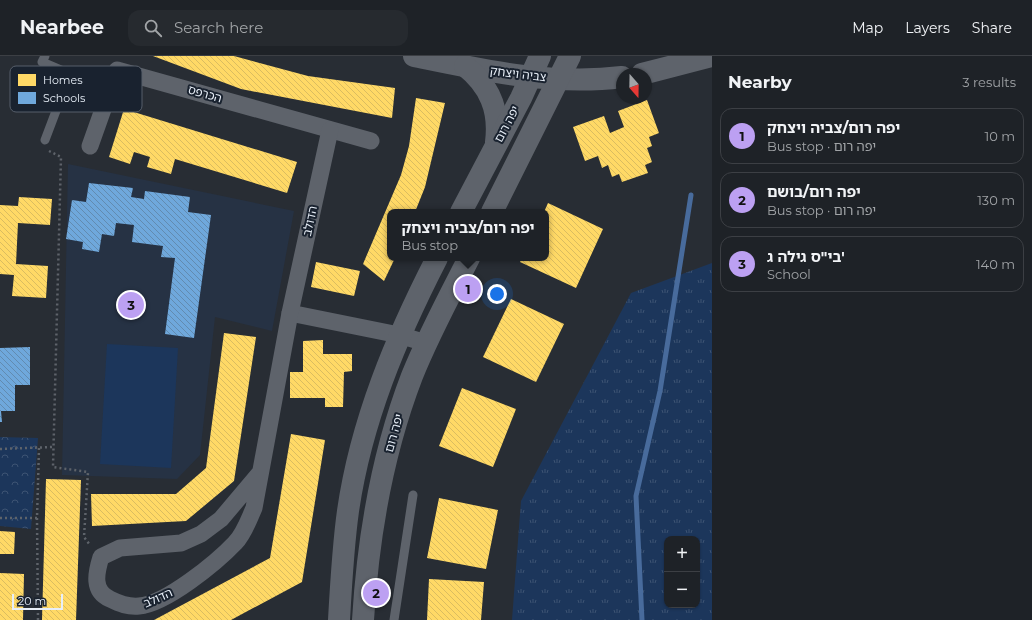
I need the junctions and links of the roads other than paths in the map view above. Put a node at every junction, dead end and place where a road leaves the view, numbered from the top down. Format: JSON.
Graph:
{"nodes":[{"id":1,"x":44,"y":56,"type":"edge"},
{"id":2,"x":414,"y":56,"type":"edge"},
{"id":3,"x":540,"y":56,"type":"edge"},
{"id":4,"x":570,"y":56,"type":"edge"},
{"id":5,"x":712,"y":56,"type":"edge"},
{"id":6,"x":51,"y":66,"type":"edge"},
{"id":7,"x":465,"y":66,"type":"junction"},
{"id":8,"x":652,"y":71,"type":"edge"},
{"id":9,"x":142,"y":77,"type":"edge"},
{"id":10,"x":531,"y":77,"type":"junction"},
{"id":11,"x":616,"y":77,"type":"edge"},
{"id":12,"x":559,"y":79,"type":"junction"},
{"id":13,"x":56,"y":112,"type":"edge"},
{"id":14,"x":102,"y":112,"type":"edge"},
{"id":15,"x":330,"y":130,"type":"junction"},
{"id":16,"x":45,"y":140,"type":"road end"},
{"id":17,"x":371,"y":142,"type":"dead end"},
{"id":18,"x":90,"y":146,"type":"dead end"},
{"id":19,"x":495,"y":146,"type":"junction"},
{"id":20,"x":463,"y":209,"type":"edge"},
{"id":21,"x":494,"y":209,"type":"edge"},
{"id":22,"x":436,"y":261,"type":"edge"},
{"id":23,"x":467,"y":261,"type":"edge"},
{"id":24,"x":290,"y":313,"type":"junction"},
{"id":25,"x":399,"y":335,"type":"junction"},
{"id":26,"x":426,"y":343,"type":"junction"},
{"id":27,"x":259,"y":474,"type":"junction"},
{"id":28,"x":412,"y":495,"type":"dead end"},
{"id":29,"x":339,"y":620,"type":"edge"},
{"id":30,"x":363,"y":620,"type":"edge"},
{"id":31,"x":394,"y":620,"type":"edge"}],
"edges":[{"from":1,"to":6,"type":"lane"},
{"from":2,"to":7,"type":"street","name":"צביה ויצחק"},
{"from":3,"to":10,"type":"street","name":"יפה רום"},
{"from":4,"to":12,"type":"street"},
{"from":5,"to":8,"type":"street"},
{"from":7,"to":10,"type":"street","name":"צביה ויצחק"},
{"from":7,"to":19,"type":"street"},
{"from":9,"to":15,"type":"street","name":"הכרפס"},
{"from":10,"to":12,"type":"street","name":"צביה ויצחק"},
{"from":10,"to":19,"type":"street","name":"יפה רום"},
{"from":11,"to":12,"type":"street","name":"צביה ויצחק"},
{"from":12,"to":21,"type":"street"},
{"from":13,"to":16,"type":"lane"},
{"from":14,"to":18,"type":"street","name":"הכרפס"},
{"from":15,"to":17,"type":"street","name":"הכרפס"},
{"from":15,"to":24,"type":"street","name":"הדולב"},
{"from":19,"to":20,"type":"street","name":"יפה רום"},
{"from":22,"to":25,"type":"street"},
{"from":23,"to":26,"type":"street","name":"יפה רום"},
{"from":24,"to":25,"type":"street"},
{"from":24,"to":27,"type":"street","name":"הדולב"},
{"from":25,"to":26,"type":"street"},
{"from":25,"to":29,"type":"street"},
{"from":26,"to":30,"type":"street","name":"יפה רום"},
{"from":27,"to":27,"type":"street","name":"הדולב"},
{"from":28,"to":31,"type":"lane"}]}
